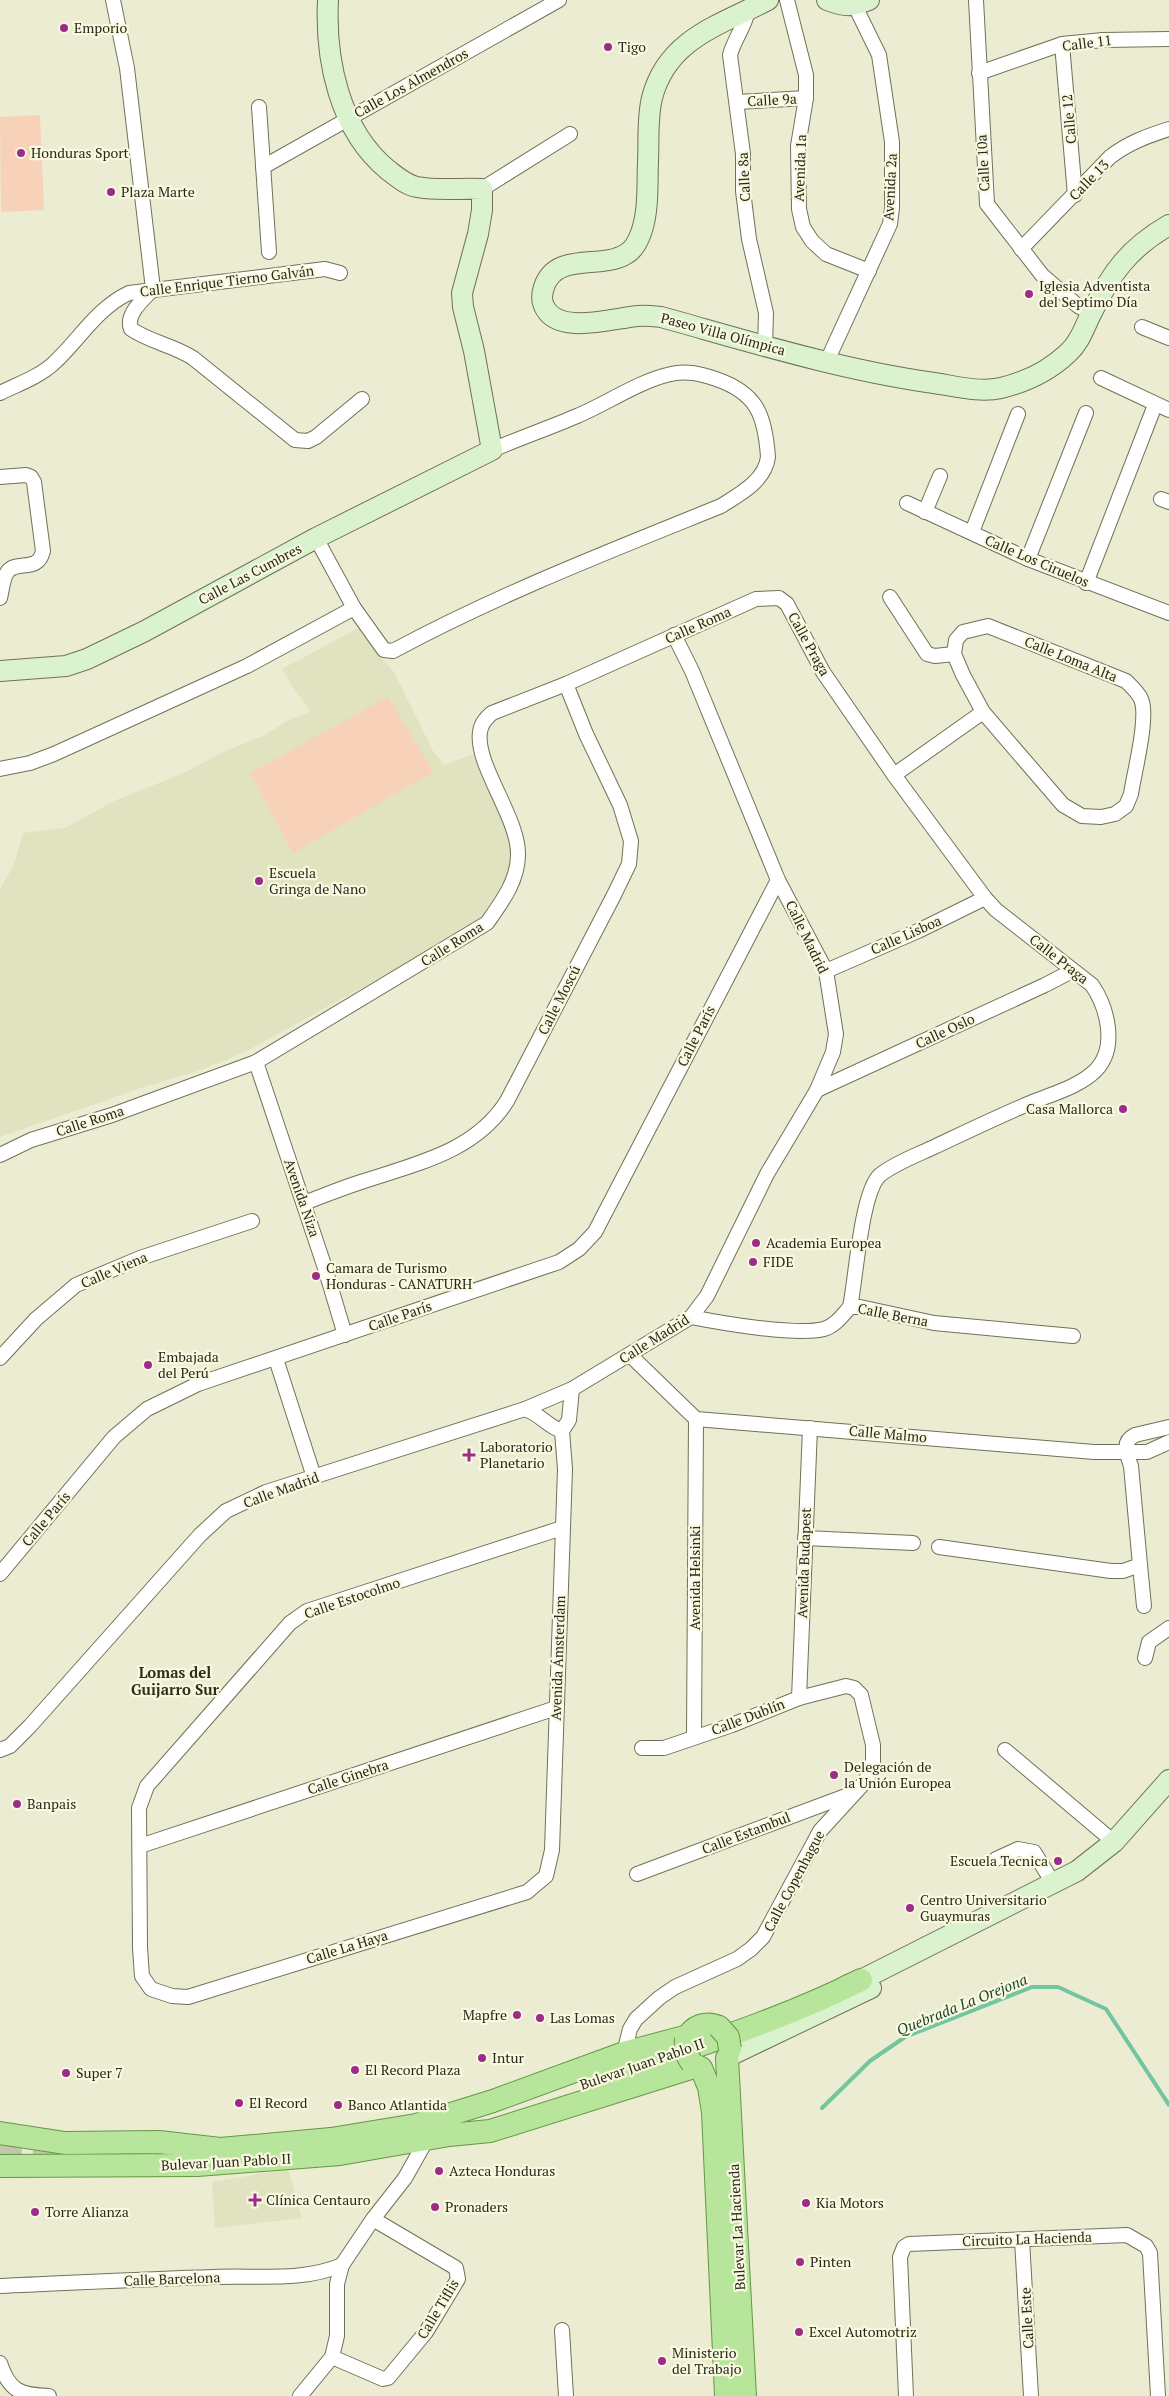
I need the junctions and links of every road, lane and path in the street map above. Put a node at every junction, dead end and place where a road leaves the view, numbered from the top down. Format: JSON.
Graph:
{"nodes":[{"id":1,"x":113,"y":0,"type":"edge"},
{"id":2,"x":328,"y":0,"type":"edge"},
{"id":3,"x":559,"y":0,"type":"edge"},
{"id":4,"x":787,"y":0,"type":"edge"},
{"id":5,"x":827,"y":0,"type":"edge"},
{"id":6,"x":976,"y":0,"type":"edge"},
{"id":7,"x":861,"y":2,"type":"edge"},
{"id":8,"x":761,"y":3,"type":"edge"},
{"id":9,"x":1169,"y":39,"type":"edge"},
{"id":10,"x":1062,"y":44,"type":"junction"},
{"id":11,"x":979,"y":73,"type":"junction"},
{"id":12,"x":806,"y":98,"type":"junction"},
{"id":13,"x":738,"y":102,"type":"junction"},
{"id":14,"x":259,"y":107,"type":"dead end"},
{"id":15,"x":349,"y":117,"type":"junction"},
{"id":16,"x":1169,"y":129,"type":"edge"},
{"id":17,"x":570,"y":134,"type":"dead end"},
{"id":18,"x":263,"y":166,"type":"junction"},
{"id":19,"x":482,"y":189,"type":"junction"},
{"id":20,"x":1075,"y":195,"type":"junction"},
{"id":21,"x":1169,"y":225,"type":"edge"},
{"id":22,"x":1021,"y":249,"type":"junction"},
{"id":23,"x":269,"y":252,"type":"dead end"},
{"id":24,"x":869,"y":271,"type":"junction"},
{"id":25,"x":340,"y":273,"type":"dead end"},
{"id":26,"x":153,"y":289,"type":"junction"},
{"id":27,"x":1092,"y":313,"type":"junction"},
{"id":28,"x":1142,"y":327,"type":"dead end"},
{"id":29,"x":1169,"y":338,"type":"edge"},
{"id":30,"x":765,"y":346,"type":"junction"},
{"id":31,"x":827,"y":361,"type":"junction"},
{"id":32,"x":1101,"y":378,"type":"dead end"},
{"id":33,"x":0,"y":393,"type":"edge"},
{"id":34,"x":362,"y":399,"type":"dead end"},
{"id":35,"x":1156,"y":405,"type":"junction"},
{"id":36,"x":1169,"y":410,"type":"edge"},
{"id":37,"x":1086,"y":412,"type":"dead end"},
{"id":38,"x":1018,"y":414,"type":"dead end"},
{"id":39,"x":492,"y":450,"type":"junction"},
{"id":40,"x":940,"y":476,"type":"dead end"},
{"id":41,"x":0,"y":477,"type":"edge"},
{"id":42,"x":907,"y":503,"type":"dead end"},
{"id":43,"x":925,"y":512,"type":"junction"},
{"id":44,"x":972,"y":532,"type":"junction"},
{"id":45,"x":316,"y":538,"type":"junction"},
{"id":46,"x":1028,"y":559,"type":"junction"},
{"id":47,"x":1086,"y":583,"type":"junction"},
{"id":48,"x":890,"y":597,"type":"dead end"},
{"id":49,"x":0,"y":598,"type":"edge"},
{"id":50,"x":787,"y":604,"type":"joint"},
{"id":51,"x":354,"y":608,"type":"junction"},
{"id":52,"x":1169,"y":613,"type":"edge"},
{"id":53,"x":674,"y":635,"type":"junction"},
{"id":54,"x":954,"y":654,"type":"junction"},
{"id":55,"x":0,"y":671,"type":"edge"},
{"id":56,"x":566,"y":684,"type":"junction"},
{"id":57,"x":983,"y":712,"type":"junction"},
{"id":58,"x":0,"y":769,"type":"edge"},
{"id":59,"x":894,"y":775,"type":"junction"},
{"id":60,"x":778,"y":880,"type":"junction"},
{"id":61,"x":985,"y":898,"type":"junction"},
{"id":62,"x":826,"y":971,"type":"junction"},
{"id":63,"x":1072,"y":971,"type":"junction"},
{"id":64,"x":256,"y":1062,"type":"junction"},
{"id":65,"x":817,"y":1090,"type":"junction"},
{"id":66,"x":0,"y":1155,"type":"edge"},
{"id":67,"x":304,"y":1203,"type":"junction"},
{"id":68,"x":252,"y":1221,"type":"dead end"},
{"id":69,"x":850,"y":1307,"type":"junction"},
{"id":70,"x":691,"y":1318,"type":"junction"},
{"id":71,"x":345,"y":1334,"type":"junction"},
{"id":72,"x":1073,"y":1336,"type":"dead end"},
{"id":73,"x":630,"y":1355,"type":"junction"},
{"id":74,"x":0,"y":1358,"type":"edge"},
{"id":75,"x":276,"y":1359,"type":"junction"},
{"id":76,"x":572,"y":1389,"type":"junction"},
{"id":77,"x":525,"y":1409,"type":"junction"},
{"id":78,"x":696,"y":1419,"type":"junction"},
{"id":79,"x":1169,"y":1427,"type":"edge"},
{"id":80,"x":810,"y":1428,"type":"junction"},
{"id":81,"x":562,"y":1431,"type":"junction"},
{"id":82,"x":1169,"y":1442,"type":"edge"},
{"id":83,"x":1126,"y":1452,"type":"junction"},
{"id":84,"x":314,"y":1477,"type":"junction"},
{"id":85,"x":562,"y":1528,"type":"junction"},
{"id":86,"x":805,"y":1538,"type":"junction"},
{"id":87,"x":913,"y":1543,"type":"dead end"},
{"id":88,"x":939,"y":1547,"type":"dead end"},
{"id":89,"x":1140,"y":1565,"type":"junction"},
{"id":90,"x":0,"y":1574,"type":"edge"},
{"id":91,"x":1144,"y":1606,"type":"dead end"},
{"id":92,"x":1169,"y":1628,"type":"edge"},
{"id":93,"x":1145,"y":1658,"type":"dead end"},
{"id":94,"x":854,"y":1688,"type":"joint"},
{"id":95,"x":799,"y":1698,"type":"junction"},
{"id":96,"x":556,"y":1708,"type":"junction"},
{"id":97,"x":694,"y":1737,"type":"junction"},
{"id":98,"x":642,"y":1748,"type":"dead end"},
{"id":99,"x":0,"y":1750,"type":"edge"},
{"id":100,"x":1006,"y":1750,"type":"dead end"},
{"id":101,"x":1169,"y":1780,"type":"edge"},
{"id":102,"x":854,"y":1793,"type":"junction"},
{"id":103,"x":1169,"y":1796,"type":"edge"},
{"id":104,"x":1114,"y":1842,"type":"junction"},
{"id":105,"x":140,"y":1846,"type":"junction"},
{"id":106,"x":996,"y":1859,"type":"dead end"},
{"id":107,"x":637,"y":1874,"type":"dead end"},
{"id":108,"x":541,"y":1882,"type":"joint"},
{"id":109,"x":1053,"y":1883,"type":"junction"},
{"id":110,"x":864,"y":1985,"type":"junction"},
{"id":111,"x":151,"y":1989,"type":"joint"},
{"id":112,"x":718,"y":2026,"type":"junction"},
{"id":113,"x":687,"y":2037,"type":"junction"},
{"id":114,"x":624,"y":2053,"type":"junction"},
{"id":115,"x":729,"y":2054,"type":"junction"},
{"id":116,"x":697,"y":2066,"type":"junction"},
{"id":117,"x":593,"y":2098,"type":"junction"},
{"id":118,"x":713,"y":2112,"type":"junction"},
{"id":119,"x":422,"y":2132,"type":"junction"},
{"id":120,"x":0,"y":2133,"type":"edge"},
{"id":121,"x":449,"y":2135,"type":"junction"},
{"id":122,"x":220,"y":2149,"type":"junction"},
{"id":123,"x":157,"y":2151,"type":"dead end"},
{"id":124,"x":0,"y":2152,"type":"edge"},
{"id":125,"x":273,"y":2161,"type":"junction"},
{"id":126,"x":0,"y":2166,"type":"edge"},
{"id":127,"x":373,"y":2219,"type":"junction"},
{"id":128,"x":1022,"y":2240,"type":"junction"},
{"id":129,"x":342,"y":2265,"type":"junction"},
{"id":130,"x":0,"y":2286,"type":"edge"},
{"id":131,"x":562,"y":2330,"type":"dead end"},
{"id":132,"x":332,"y":2357,"type":"junction"},
{"id":133,"x":0,"y":2363,"type":"edge"},
{"id":134,"x":49,"y":2396,"type":"edge"},
{"id":135,"x":300,"y":2396,"type":"edge"},
{"id":136,"x":566,"y":2396,"type":"edge"},
{"id":137,"x":726,"y":2396,"type":"edge"},
{"id":138,"x":745,"y":2396,"type":"edge"},
{"id":139,"x":906,"y":2396,"type":"edge"},
{"id":140,"x":1031,"y":2396,"type":"edge"},
{"id":141,"x":1158,"y":2396,"type":"edge"}],
"edges":[{"from":1,"to":26,"type":"street"},
{"from":2,"to":15,"type":"main road"},
{"from":3,"to":15,"type":"street","name":"Calle Los Almendros"},
{"from":4,"to":12,"type":"street","name":"Avenida 1a"},
{"from":5,"to":7,"type":"main road"},
{"from":6,"to":11,"type":"street","name":"Calle 10a"},
{"from":7,"to":24,"type":"street","name":"Avenida 2a"},
{"from":8,"to":13,"type":"street","name":"Calle 8a"},
{"from":8,"to":30,"type":"main road","name":"Paseo Villa Olímpica"},
{"from":9,"to":10,"type":"street","name":"Calle 11"},
{"from":10,"to":11,"type":"street","name":"Calle 11"},
{"from":10,"to":20,"type":"street","name":"Calle 12"},
{"from":11,"to":22,"type":"street","name":"Calle 10a"},
{"from":12,"to":13,"type":"street","name":"Calle 9a"},
{"from":12,"to":24,"type":"street","name":"Avenida 1a"},
{"from":13,"to":30,"type":"street","name":"Calle 8a"},
{"from":14,"to":18,"type":"street"},
{"from":15,"to":18,"type":"street","name":"Calle Los Almendros"},
{"from":15,"to":19,"type":"main road"},
{"from":16,"to":20,"type":"street","name":"Calle 13"},
{"from":17,"to":19,"type":"street"},
{"from":18,"to":23,"type":"street"},
{"from":19,"to":39,"type":"main road"},
{"from":20,"to":22,"type":"street","name":"Calle 13"},
{"from":21,"to":27,"type":"main road","name":"Paseo Villa Olímpica"},
{"from":22,"to":27,"type":"street","name":"Calle 10a"},
{"from":24,"to":31,"type":"street","name":"Avenida 2a"},
{"from":25,"to":26,"type":"street","name":"Calle Enrique Tierno Galván"},
{"from":26,"to":33,"type":"street","name":"Calle Enrique Tierno Galván"},
{"from":26,"to":34,"type":"street"},
{"from":27,"to":31,"type":"main road","name":"Paseo Villa Olímpica"},
{"from":28,"to":29,"type":"street"},
{"from":30,"to":31,"type":"main road","name":"Paseo Villa Olímpica"},
{"from":32,"to":35,"type":"street"},
{"from":35,"to":36,"type":"street"},
{"from":35,"to":47,"type":"street"},
{"from":37,"to":46,"type":"street"},
{"from":38,"to":44,"type":"street"},
{"from":39,"to":45,"type":"main road","name":"Calle Las Cumbres"},
{"from":39,"to":51,"type":"street"},
{"from":40,"to":43,"type":"street"},
{"from":41,"to":49,"type":"street"},
{"from":42,"to":43,"type":"street","name":"Calle Los Ciruelos"},
{"from":43,"to":44,"type":"street","name":"Calle Los Ciruelos"},
{"from":44,"to":46,"type":"street","name":"Calle Los Ciruelos"},
{"from":45,"to":51,"type":"street"},
{"from":45,"to":55,"type":"main road","name":"Calle Las Cumbres"},
{"from":46,"to":47,"type":"street","name":"Calle Los Ciruelos"},
{"from":47,"to":52,"type":"street","name":"Calle Los Ciruelos"},
{"from":48,"to":54,"type":"street"},
{"from":50,"to":53,"type":"street","name":"Calle Roma"},
{"from":50,"to":59,"type":"street","name":"Calle Praga"},
{"from":51,"to":58,"type":"street"},
{"from":53,"to":56,"type":"street","name":"Calle Roma"},
{"from":53,"to":60,"type":"street","name":"Calle Madrid"},
{"from":54,"to":57,"type":"street","name":"Calle Loma Alta"},
{"from":54,"to":57,"type":"street","name":"Calle Loma Alta"},
{"from":56,"to":64,"type":"street","name":"Calle Roma"},
{"from":56,"to":67,"type":"street","name":"Calle Moscú"},
{"from":57,"to":59,"type":"street"},
{"from":59,"to":61,"type":"street","name":"Calle Praga"},
{"from":60,"to":62,"type":"street","name":"Calle Madrid"},
{"from":60,"to":71,"type":"street","name":"Calle París"},
{"from":61,"to":62,"type":"street","name":"Calle Lisboa"},
{"from":61,"to":63,"type":"street","name":"Calle Praga"},
{"from":62,"to":65,"type":"street","name":"Calle Madrid"},
{"from":63,"to":65,"type":"street","name":"Calle Oslo"},
{"from":63,"to":69,"type":"street","name":"Calle Praga"},
{"from":64,"to":66,"type":"street","name":"Calle Roma"},
{"from":64,"to":67,"type":"street","name":"Avenida Niza"},
{"from":65,"to":70,"type":"street","name":"Calle Madrid"},
{"from":67,"to":71,"type":"street","name":"Avenida Niza"},
{"from":68,"to":74,"type":"street","name":"Calle Viena"},
{"from":69,"to":70,"type":"street","name":"Calle Berna"},
{"from":69,"to":72,"type":"street","name":"Calle Berna"},
{"from":70,"to":73,"type":"street","name":"Calle Madrid"},
{"from":71,"to":75,"type":"street","name":"Calle París"},
{"from":73,"to":76,"type":"street","name":"Calle Madrid"},
{"from":73,"to":78,"type":"street"},
{"from":75,"to":84,"type":"street"},
{"from":75,"to":90,"type":"street","name":"Calle París"},
{"from":76,"to":77,"type":"street","name":"Calle Madrid"},
{"from":76,"to":81,"type":"street","name":"Avenida Ámsterdam"},
{"from":77,"to":81,"type":"street"},
{"from":77,"to":84,"type":"street","name":"Calle Madrid"},
{"from":78,"to":80,"type":"street","name":"Calle Malmo"},
{"from":78,"to":97,"type":"street","name":"Avenida Helsinki"},
{"from":79,"to":83,"type":"street"},
{"from":80,"to":83,"type":"street","name":"Calle Malmo"},
{"from":80,"to":86,"type":"street","name":"Avenida Budapest"},
{"from":81,"to":85,"type":"street","name":"Avenida Ámsterdam"},
{"from":82,"to":83,"type":"street","name":"Calle Malmo"},
{"from":83,"to":89,"type":"street"},
{"from":84,"to":99,"type":"street","name":"Calle Madrid"},
{"from":85,"to":96,"type":"street","name":"Avenida Ámsterdam"},
{"from":85,"to":105,"type":"street","name":"Calle Estocolmo"},
{"from":86,"to":87,"type":"street"},
{"from":86,"to":95,"type":"street","name":"Avenida Budapest"},
{"from":88,"to":89,"type":"street"},
{"from":89,"to":91,"type":"street"},
{"from":92,"to":93,"type":"street"},
{"from":94,"to":95,"type":"street","name":"Calle Dublín"},
{"from":94,"to":102,"type":"street","name":"Calle Copenhague"},
{"from":95,"to":97,"type":"street","name":"Calle Dublín"},
{"from":96,"to":105,"type":"street","name":"Calle Ginebra"},
{"from":96,"to":108,"type":"street","name":"Avenida Ámsterdam"},
{"from":97,"to":98,"type":"street","name":"Calle Dublín"},
{"from":100,"to":104,"type":"street"},
{"from":101,"to":104,"type":"main road","name":"Bulevar Juan Pablo II"},
{"from":102,"to":107,"type":"street","name":"Calle Estambul"},
{"from":102,"to":114,"type":"street","name":"Calle Copenhague"},
{"from":103,"to":110,"type":"main road","name":"Bulevar Juan Pablo II"},
{"from":104,"to":109,"type":"main road","name":"Bulevar Juan Pablo II"},
{"from":105,"to":111,"type":"street","name":"Calle Estocolmo"},
{"from":106,"to":109,"type":"street"},
{"from":108,"to":111,"type":"street","name":"Calle La Haya"},
{"from":109,"to":110,"type":"main road","name":"Bulevar Juan Pablo II"},
{"from":110,"to":112,"type":"main road","name":"Bulevar Juan Pablo II"},
{"from":110,"to":115,"type":"main road","name":"Bulevar Juan Pablo II"},
{"from":110,"to":119,"type":"main road","name":"Bulevar Juan Pablo II"},
{"from":110,"to":121,"type":"main road","name":"Bulevar Juan Pablo II"},
{"from":112,"to":113,"type":"main road"},
{"from":112,"to":115,"type":"main road","bridge":true},
{"from":113,"to":114,"type":"main road","name":"Bulevar Juan Pablo II"},
{"from":113,"to":116,"type":"main road","bridge":true},
{"from":114,"to":119,"type":"main road","name":"Bulevar Juan Pablo II"},
{"from":115,"to":116,"type":"main road"},
{"from":115,"to":138,"type":"main road","name":"Bulevar La Hacienda"},
{"from":116,"to":117,"type":"main road","name":"Bulevar Juan Pablo II"},
{"from":116,"to":118,"type":"main road","name":"Bulevar La Hacienda"},
{"from":117,"to":118,"type":"main road"},
{"from":117,"to":121,"type":"main road","name":"Bulevar Juan Pablo II"},
{"from":118,"to":137,"type":"main road","name":"Bulevar La Hacienda"},
{"from":119,"to":121,"type":"main road","name":"Bulevar Juan Pablo II"},
{"from":119,"to":122,"type":"main road","name":"Bulevar Juan Pablo II"},
{"from":119,"to":125,"type":"main road","name":"Bulevar Juan Pablo II"},
{"from":119,"to":127,"type":"street"},
{"from":120,"to":122,"type":"main road"},
{"from":122,"to":123,"type":"main road","name":"Bulevar Juan Pablo II"},
{"from":124,"to":125,"type":"main road"},
{"from":125,"to":126,"type":"main road","name":"Bulevar Juan Pablo II"},
{"from":127,"to":129,"type":"street"},
{"from":127,"to":132,"type":"street","name":"Calle Tiflis"},
{"from":128,"to":139,"type":"street","name":"Circuito La Hacienda"},
{"from":128,"to":140,"type":"street","name":"Calle Este"},
{"from":128,"to":141,"type":"street","name":"Circuito La Hacienda"},
{"from":129,"to":130,"type":"street","name":"Calle Barcelona"},
{"from":129,"to":132,"type":"street"},
{"from":131,"to":136,"type":"street"},
{"from":132,"to":135,"type":"street"},
{"from":133,"to":134,"type":"street"}]}
